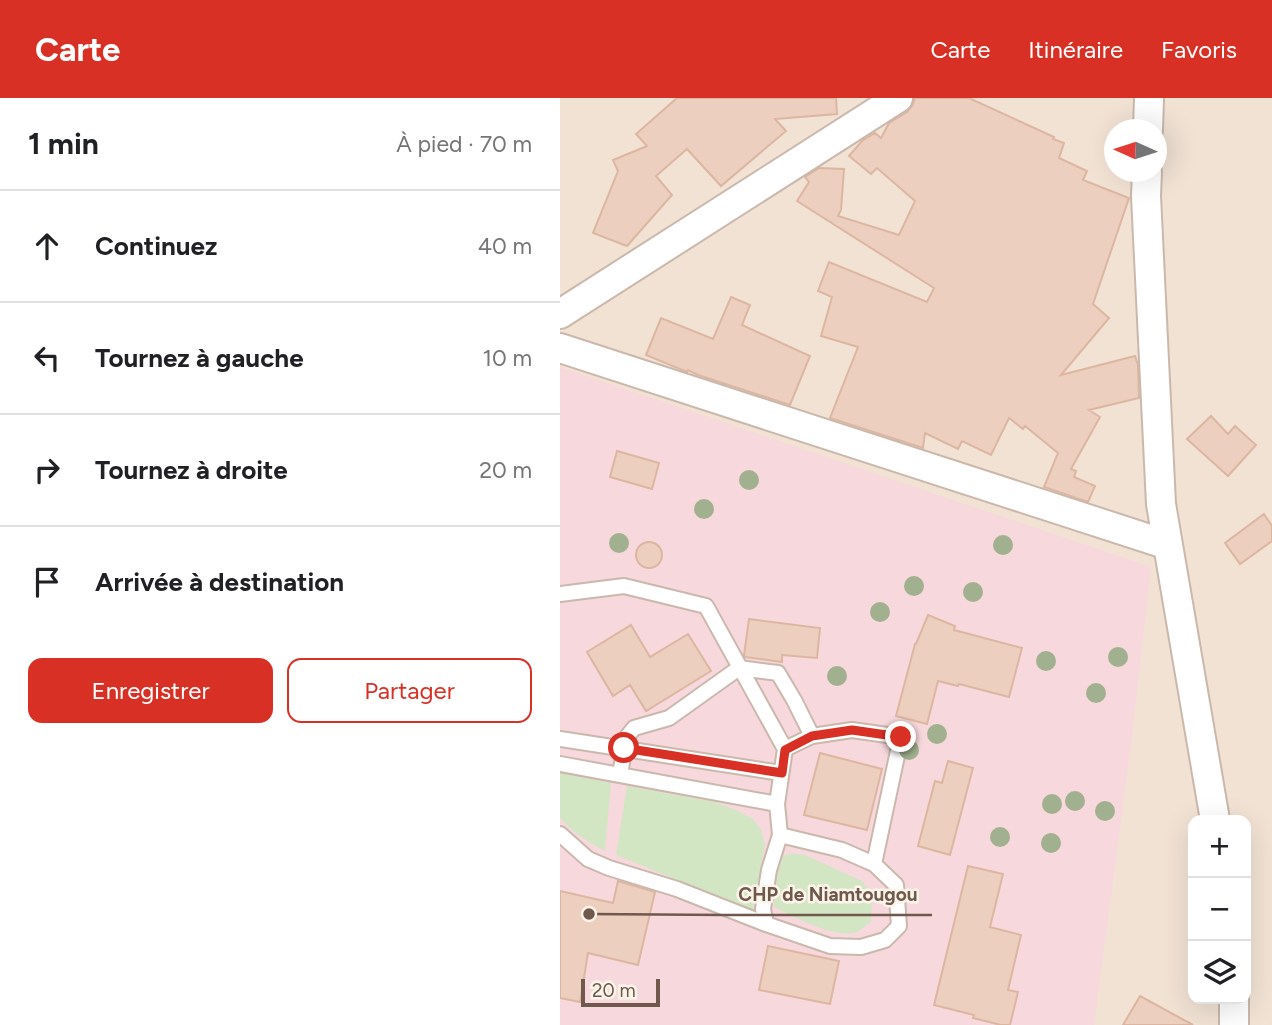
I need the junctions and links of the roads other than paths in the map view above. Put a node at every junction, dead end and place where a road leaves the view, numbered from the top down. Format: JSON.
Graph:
{"nodes":[{"id":1,"x":898,"y":98,"type":"edge"},
{"id":2,"x":1149,"y":98,"type":"edge"},
{"id":3,"x":1148,"y":119,"type":"edge"},
{"id":4,"x":1147,"y":182,"type":"edge"},
{"id":5,"x":560,"y":314,"type":"edge"},
{"id":6,"x":560,"y":348,"type":"edge"},
{"id":7,"x":1168,"y":545,"type":"junction"},
{"id":8,"x":560,"y":594,"type":"edge"},
{"id":9,"x":739,"y":668,"type":"junction"},
{"id":10,"x":812,"y":736,"type":"junction"},
{"id":11,"x":560,"y":739,"type":"edge"},
{"id":12,"x":624,"y":748,"type":"junction"},
{"id":13,"x":785,"y":750,"type":"junction"},
{"id":14,"x":560,"y":764,"type":"edge"},
{"id":15,"x":782,"y":773,"type":"junction"},
{"id":16,"x":620,"y":775,"type":"junction"},
{"id":17,"x":777,"y":804,"type":"junction"},
{"id":18,"x":1214,"y":815,"type":"edge"},
{"id":19,"x":560,"y":834,"type":"edge"},
{"id":20,"x":780,"y":835,"type":"junction"},
{"id":21,"x":874,"y":864,"type":"junction"},
{"id":22,"x":766,"y":924,"type":"junction"},
{"id":23,"x":1234,"y":1004,"type":"edge"},
{"id":24,"x":1234,"y":1025,"type":"edge"}],
"edges":[{"from":1,"to":5,"type":"street"},
{"from":2,"to":3,"type":"street"},
{"from":4,"to":7,"type":"street"},
{"from":6,"to":7,"type":"street"},
{"from":7,"to":18,"type":"street"},
{"from":8,"to":9,"type":"lane"},
{"from":9,"to":10,"type":"lane"},
{"from":9,"to":12,"type":"lane"},
{"from":9,"to":13,"type":"lane"},
{"from":10,"to":13,"type":"lane"},
{"from":10,"to":21,"type":"lane"},
{"from":11,"to":12,"type":"lane"},
{"from":12,"to":15,"type":"lane"},
{"from":12,"to":16,"type":"lane"},
{"from":13,"to":15,"type":"lane"},
{"from":14,"to":16,"type":"lane"},
{"from":15,"to":17,"type":"lane"},
{"from":16,"to":17,"type":"lane"},
{"from":17,"to":20,"type":"lane"},
{"from":19,"to":22,"type":"lane"},
{"from":20,"to":21,"type":"lane"},
{"from":20,"to":22,"type":"lane"},
{"from":21,"to":22,"type":"lane"},
{"from":23,"to":24,"type":"street"}]}
